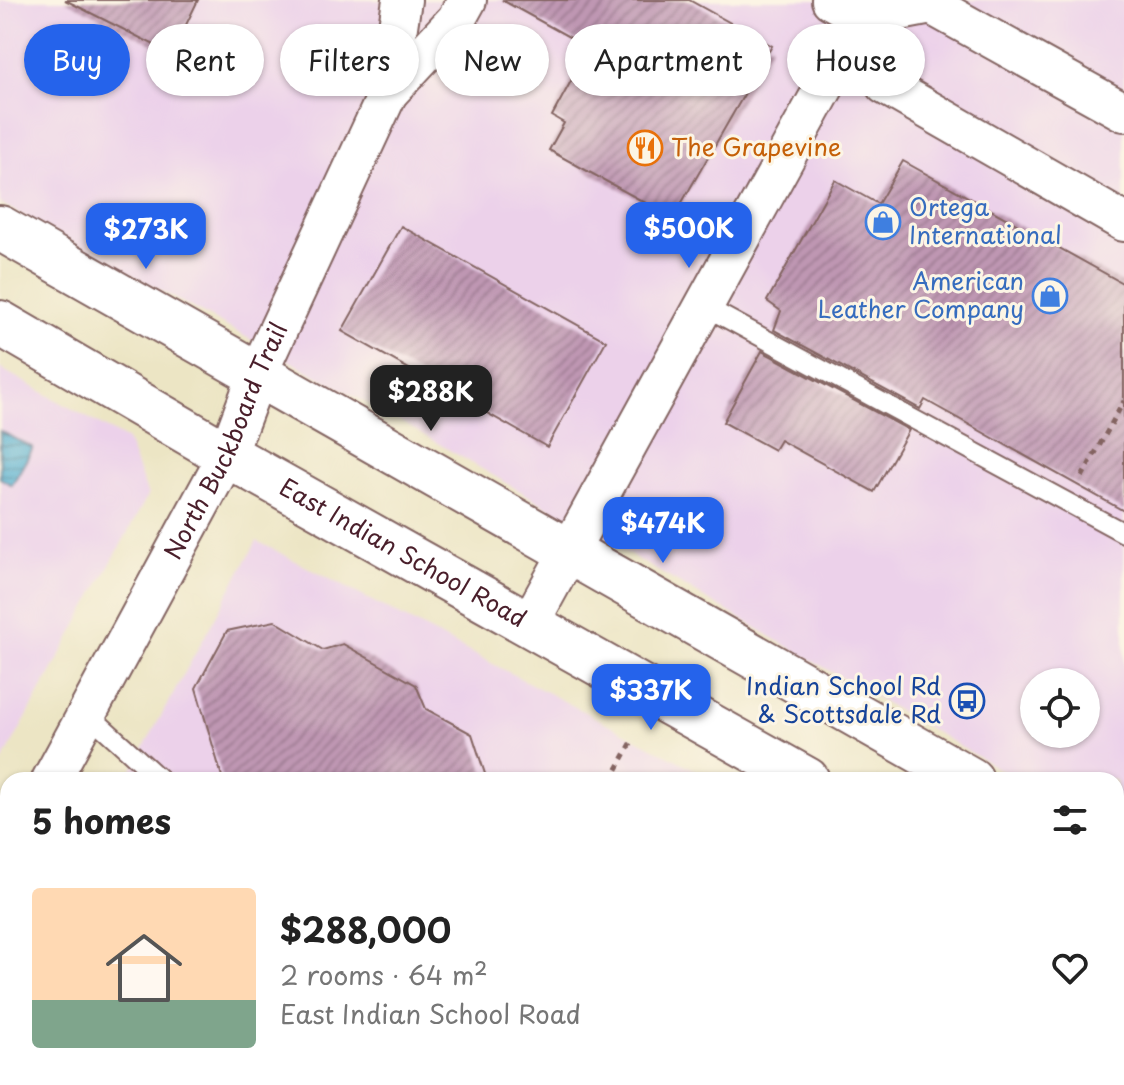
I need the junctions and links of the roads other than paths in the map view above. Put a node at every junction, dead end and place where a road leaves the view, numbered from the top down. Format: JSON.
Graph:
{"nodes":[{"id":1,"x":402,"y":0,"type":"edge"},
{"id":2,"x":467,"y":0,"type":"edge"},
{"id":3,"x":856,"y":6,"type":"edge"},
{"id":4,"x":398,"y":24,"type":"edge"},
{"id":5,"x":419,"y":60,"type":"edge"},
{"id":6,"x":387,"y":96,"type":"edge"},
{"id":7,"x":1124,"y":112,"type":"edge"},
{"id":8,"x":1124,"y":222,"type":"edge"},
{"id":9,"x":0,"y":228,"type":"edge"},
{"id":10,"x":704,"y":306,"type":"junction"},
{"id":11,"x":0,"y":323,"type":"edge"},
{"id":12,"x":258,"y":373,"type":"junction"},
{"id":13,"x":227,"y":455,"type":"junction"},
{"id":14,"x":1124,"y":533,"type":"edge"},
{"id":15,"x":571,"y":551,"type":"junction"},
{"id":16,"x":529,"y":624,"type":"junction"},
{"id":17,"x":87,"y":713,"type":"junction"},
{"id":18,"x":55,"y":772,"type":"edge"},
{"id":19,"x":152,"y":772,"type":"edge"},
{"id":20,"x":793,"y":772,"type":"edge"},
{"id":21,"x":957,"y":772,"type":"edge"}],
"edges":[{"from":1,"to":4,"type":"street","name":"North Buckboard Trail"},
{"from":2,"to":5,"type":"street","name":"North Buckboard Trail"},
{"from":3,"to":7,"type":"street"},
{"from":3,"to":8,"type":"street"},
{"from":3,"to":10,"type":"street"},
{"from":6,"to":12,"type":"street","name":"North Buckboard Trail"},
{"from":9,"to":12,"type":"main road"},
{"from":10,"to":14,"type":"lane"},
{"from":10,"to":15,"type":"street"},
{"from":11,"to":13,"type":"main road","name":"East Indian School Road"},
{"from":12,"to":13,"type":"street","name":"North Buckboard Trail"},
{"from":12,"to":15,"type":"main road"},
{"from":13,"to":16,"type":"main road","name":"East Indian School Road"},
{"from":13,"to":17,"type":"street","name":"North Buckboard Trail"},
{"from":15,"to":16,"type":"street"},
{"from":15,"to":21,"type":"main road"},
{"from":16,"to":20,"type":"main road","name":"East Indian School Road"},
{"from":17,"to":18,"type":"street","name":"North Buckboard Trail"},
{"from":17,"to":19,"type":"lane"}]}
